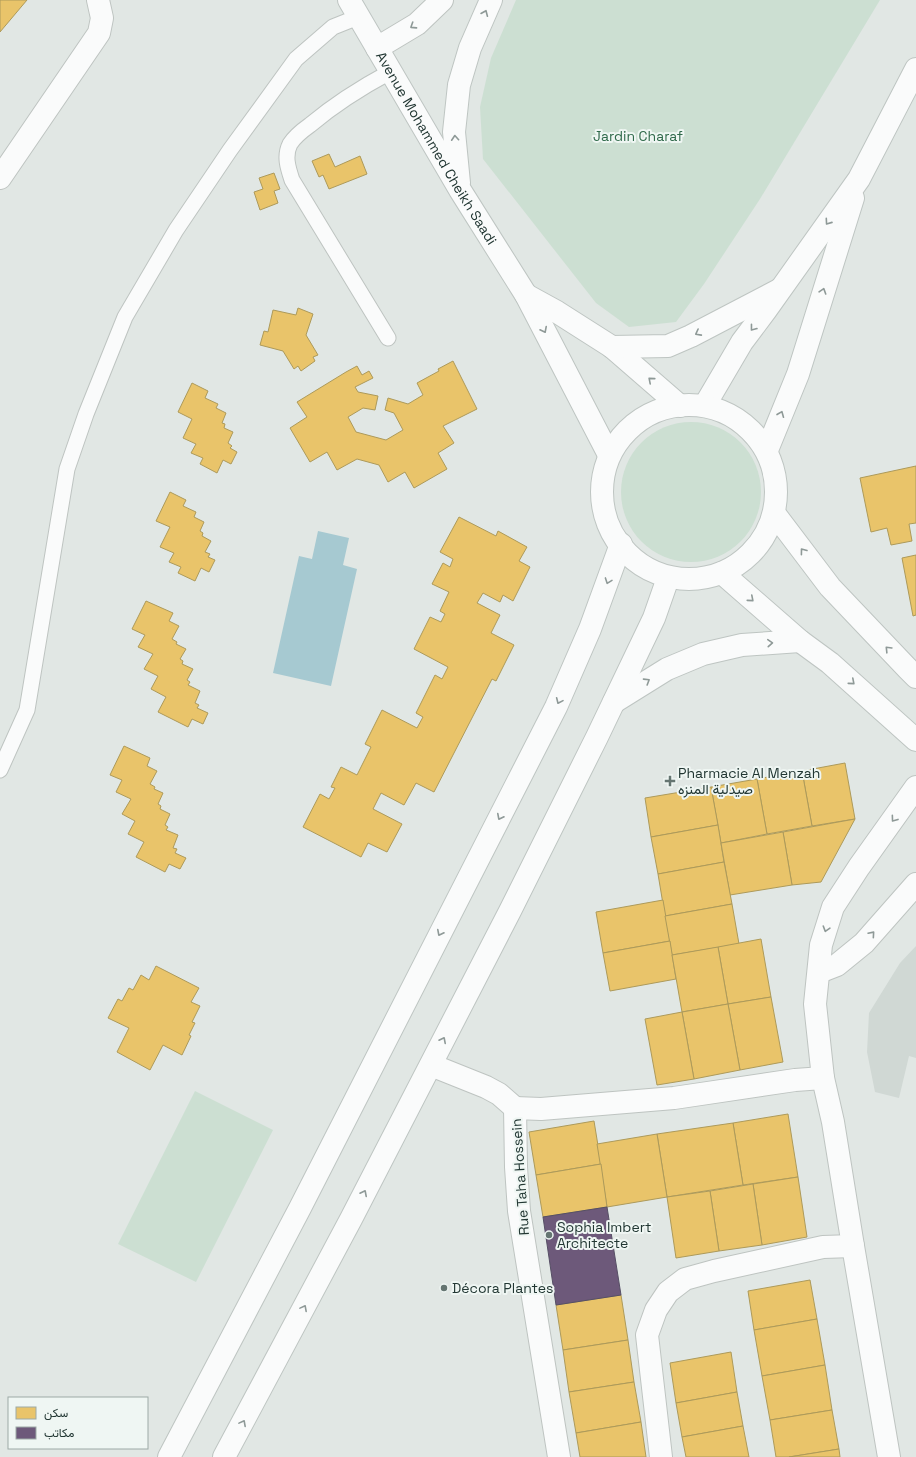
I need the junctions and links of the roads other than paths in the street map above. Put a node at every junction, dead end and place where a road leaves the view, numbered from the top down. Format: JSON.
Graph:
{"nodes":[{"id":1,"x":98,"y":0,"type":"edge"},
{"id":2,"x":442,"y":0,"type":"edge"},
{"id":3,"x":491,"y":0,"type":"edge"},
{"id":4,"x":354,"y":8,"type":"edge"},
{"id":5,"x":377,"y":48,"type":"junction"},
{"id":6,"x":916,"y":69,"type":"edge"},
{"id":7,"x":390,"y":72,"type":"junction"},
{"id":8,"x":0,"y":178,"type":"edge"},
{"id":9,"x":859,"y":179,"type":"junction"},
{"id":10,"x":460,"y":190,"type":"junction"},
{"id":11,"x":781,"y":288,"type":"junction"},
{"id":12,"x":526,"y":295,"type":"junction"},
{"id":13,"x":388,"y":338,"type":"dead end"},
{"id":14,"x":612,"y":347,"type":"junction"},
{"id":15,"x":705,"y":405,"type":"junction"},
{"id":16,"x":680,"y":406,"type":"junction"},
{"id":17,"x":767,"y":450,"type":"junction"},
{"id":18,"x":608,"y":453,"type":"junction"},
{"id":19,"x":774,"y":512,"type":"junction"},
{"id":20,"x":621,"y":544,"type":"junction"},
{"id":21,"x":722,"y":574,"type":"junction"},
{"id":22,"x":668,"y":578,"type":"junction"},
{"id":23,"x":800,"y":641,"type":"junction"},
{"id":24,"x":916,"y":677,"type":"edge"},
{"id":25,"x":614,"y":702,"type":"junction"},
{"id":26,"x":916,"y":740,"type":"edge"},
{"id":27,"x":0,"y":770,"type":"edge"},
{"id":28,"x":916,"y":786,"type":"edge"},
{"id":29,"x":916,"y":884,"type":"edge"},
{"id":30,"x":819,"y":972,"type":"junction"},
{"id":31,"x":431,"y":1065,"type":"junction"},
{"id":32,"x":823,"y":1078,"type":"junction"},
{"id":33,"x":515,"y":1108,"type":"junction"},
{"id":34,"x":852,"y":1246,"type":"junction"},
{"id":35,"x":169,"y":1457,"type":"edge"},
{"id":36,"x":224,"y":1457,"type":"edge"},
{"id":37,"x":559,"y":1457,"type":"edge"},
{"id":38,"x":661,"y":1457,"type":"edge"},
{"id":39,"x":889,"y":1457,"type":"edge"}],
"edges":[{"from":1,"to":8,"type":"street"},
{"from":2,"to":5,"type":"street","one_way":true},
{"from":10,"to":3,"type":"street","one_way":true},
{"from":4,"to":5,"type":"street","name":"Avenue Mohammed Cheikh Saadi"},
{"from":4,"to":27,"type":"lane"},
{"from":5,"to":7,"type":"street","name":"Avenue Mohammed Cheikh Saadi"},
{"from":6,"to":9,"type":"street"},
{"from":7,"to":10,"type":"street","name":"Avenue Mohammed Cheikh Saadi"},
{"from":7,"to":13,"type":"lane"},
{"from":9,"to":11,"type":"street","one_way":true},
{"from":17,"to":9,"type":"street","one_way":true},
{"from":10,"to":12,"type":"street","name":"Avenue Mohammed Cheikh Saadi"},
{"from":11,"to":14,"type":"street","one_way":true},
{"from":11,"to":15,"type":"street","one_way":true},
{"from":12,"to":14,"type":"street","name":"Avenue Mohammed Cheikh Saadi"},
{"from":12,"to":18,"type":"street","name":"Avenue Mohammed Cheikh Saadi","one_way":true},
{"from":16,"to":14,"type":"street","name":"Avenue Mohammed Cheikh Saadi","one_way":true},
{"from":15,"to":16,"type":"street"},
{"from":15,"to":17,"type":"street"},
{"from":16,"to":18,"type":"street"},
{"from":17,"to":19,"type":"street"},
{"from":18,"to":20,"type":"street"},
{"from":19,"to":21,"type":"street"},
{"from":24,"to":19,"type":"street","one_way":true},
{"from":20,"to":22,"type":"street"},
{"from":20,"to":35,"type":"street","one_way":true},
{"from":21,"to":22,"type":"street"},
{"from":21,"to":23,"type":"street","one_way":true},
{"from":22,"to":25,"type":"street"},
{"from":25,"to":23,"type":"street","one_way":true},
{"from":23,"to":26,"type":"street","one_way":true},
{"from":31,"to":25,"type":"street","one_way":true},
{"from":28,"to":30,"type":"street","one_way":true},
{"from":30,"to":29,"type":"street","one_way":true},
{"from":30,"to":32,"type":"street"},
{"from":31,"to":33,"type":"street"},
{"from":36,"to":31,"type":"street","one_way":true},
{"from":32,"to":33,"type":"street","name":"Rue Taha Hossein"},
{"from":32,"to":34,"type":"street"},
{"from":33,"to":37,"type":"street","name":"Rue Taha Hossein"},
{"from":34,"to":38,"type":"street"},
{"from":34,"to":39,"type":"street"}]}
